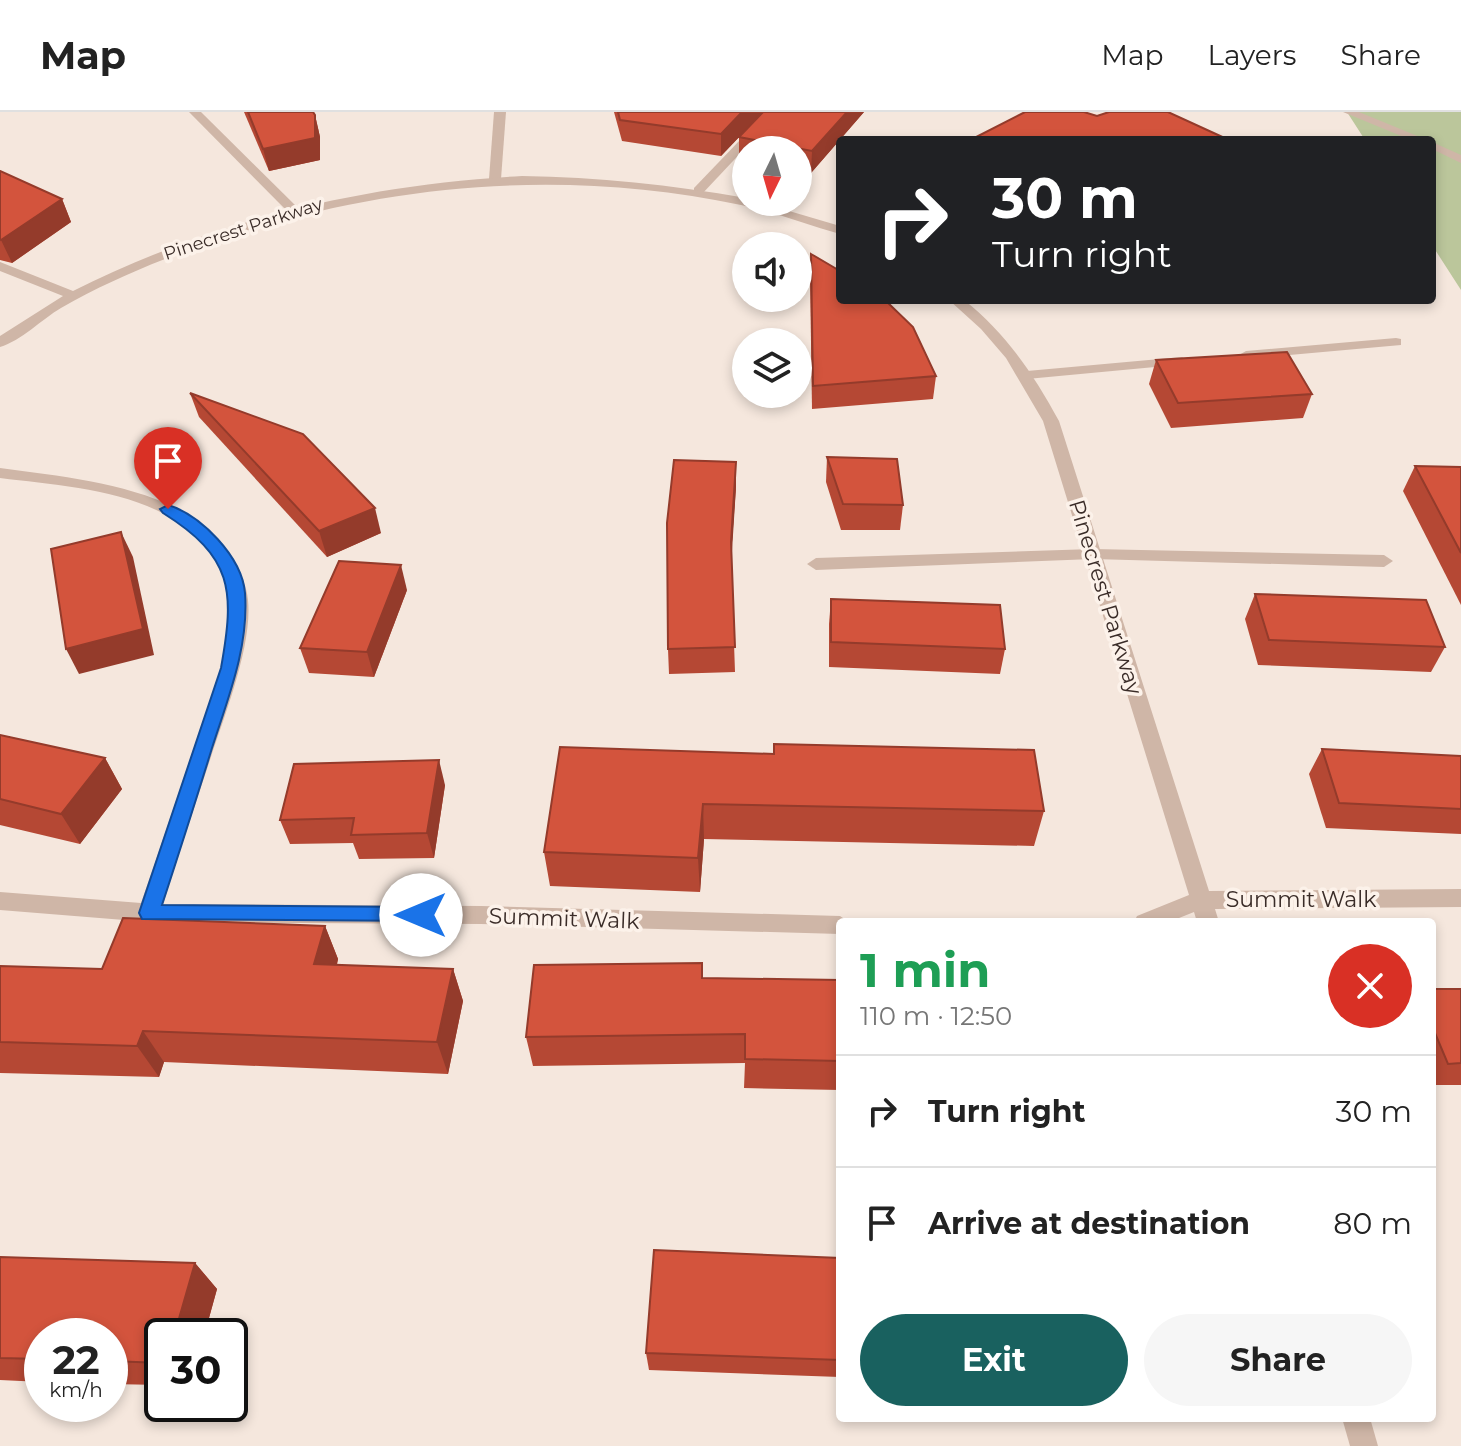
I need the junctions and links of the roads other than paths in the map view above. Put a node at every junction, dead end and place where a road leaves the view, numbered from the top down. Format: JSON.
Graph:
{"nodes":[{"id":1,"x":195,"y":112,"type":"edge"},
{"id":2,"x":500,"y":112,"type":"edge"},
{"id":3,"x":773,"y":112,"type":"edge"},
{"id":4,"x":1349,"y":112,"type":"edge"},
{"id":5,"x":1411,"y":136,"type":"edge"},
{"id":6,"x":1436,"y":147,"type":"edge"},
{"id":7,"x":1461,"y":159,"type":"edge"},
{"id":8,"x":495,"y":179,"type":"junction"},
{"id":9,"x":698,"y":191,"type":"junction"},
{"id":10,"x":732,"y":199,"type":"edge"},
{"id":11,"x":293,"y":210,"type":"junction"},
{"id":12,"x":793,"y":216,"type":"edge"},
{"id":13,"x":836,"y":229,"type":"edge"},
{"id":14,"x":0,"y":266,"type":"edge"},
{"id":15,"x":72,"y":295,"type":"junction"},
{"id":16,"x":961,"y":304,"type":"edge"},
{"id":17,"x":1396,"y":342,"type":"dead end"},
{"id":18,"x":0,"y":343,"type":"edge"},
{"id":19,"x":1227,"y":357,"type":"edge"},
{"id":20,"x":1196,"y":360,"type":"edge"},
{"id":21,"x":1027,"y":375,"type":"junction"},
{"id":22,"x":0,"y":473,"type":"edge"},
{"id":23,"x":1093,"y":554,"type":"junction"},
{"id":24,"x":1384,"y":561,"type":"dead end"},
{"id":25,"x":816,"y":564,"type":"dead end"},
{"id":26,"x":1461,"y":898,"type":"edge"},
{"id":27,"x":1201,"y":900,"type":"junction"},
{"id":28,"x":0,"y":901,"type":"edge"},
{"id":29,"x":149,"y":913,"type":"junction"},
{"id":30,"x":1155,"y":918,"type":"edge"},
{"id":31,"x":1207,"y":918,"type":"edge"},
{"id":32,"x":836,"y":925,"type":"edge"},
{"id":33,"x":1357,"y":1422,"type":"edge"},
{"id":34,"x":1364,"y":1446,"type":"edge"}],
"edges":[{"from":1,"to":11,"type":"street"},
{"from":2,"to":8,"type":"street"},
{"from":3,"to":9,"type":"street"},
{"from":4,"to":5,"type":"street"},
{"from":6,"to":7,"type":"street"},
{"from":8,"to":9,"type":"street","name":"Pinecrest Parkway"},
{"from":8,"to":11,"type":"street","name":"Pinecrest Parkway"},
{"from":9,"to":10,"type":"street","name":"Pinecrest Parkway"},
{"from":11,"to":15,"type":"street","name":"Pinecrest Parkway"},
{"from":12,"to":13,"type":"street","name":"Pinecrest Parkway"},
{"from":14,"to":15,"type":"street"},
{"from":15,"to":18,"type":"street","name":"Pinecrest Parkway"},
{"from":16,"to":21,"type":"street","name":"Pinecrest Parkway"},
{"from":17,"to":19,"type":"street"},
{"from":20,"to":21,"type":"street"},
{"from":21,"to":23,"type":"street","name":"Pinecrest Parkway"},
{"from":22,"to":29,"type":"street"},
{"from":23,"to":24,"type":"street"},
{"from":23,"to":25,"type":"street"},
{"from":23,"to":27,"type":"street","name":"Pinecrest Parkway"},
{"from":26,"to":27,"type":"street","name":"Summit Walk"},
{"from":27,"to":30,"type":"street","name":"Summit Walk"},
{"from":27,"to":31,"type":"street","name":"Pinecrest Parkway"},
{"from":28,"to":29,"type":"street","name":"Summit Walk"},
{"from":29,"to":32,"type":"street","name":"Summit Walk"},
{"from":33,"to":34,"type":"street"}]}
